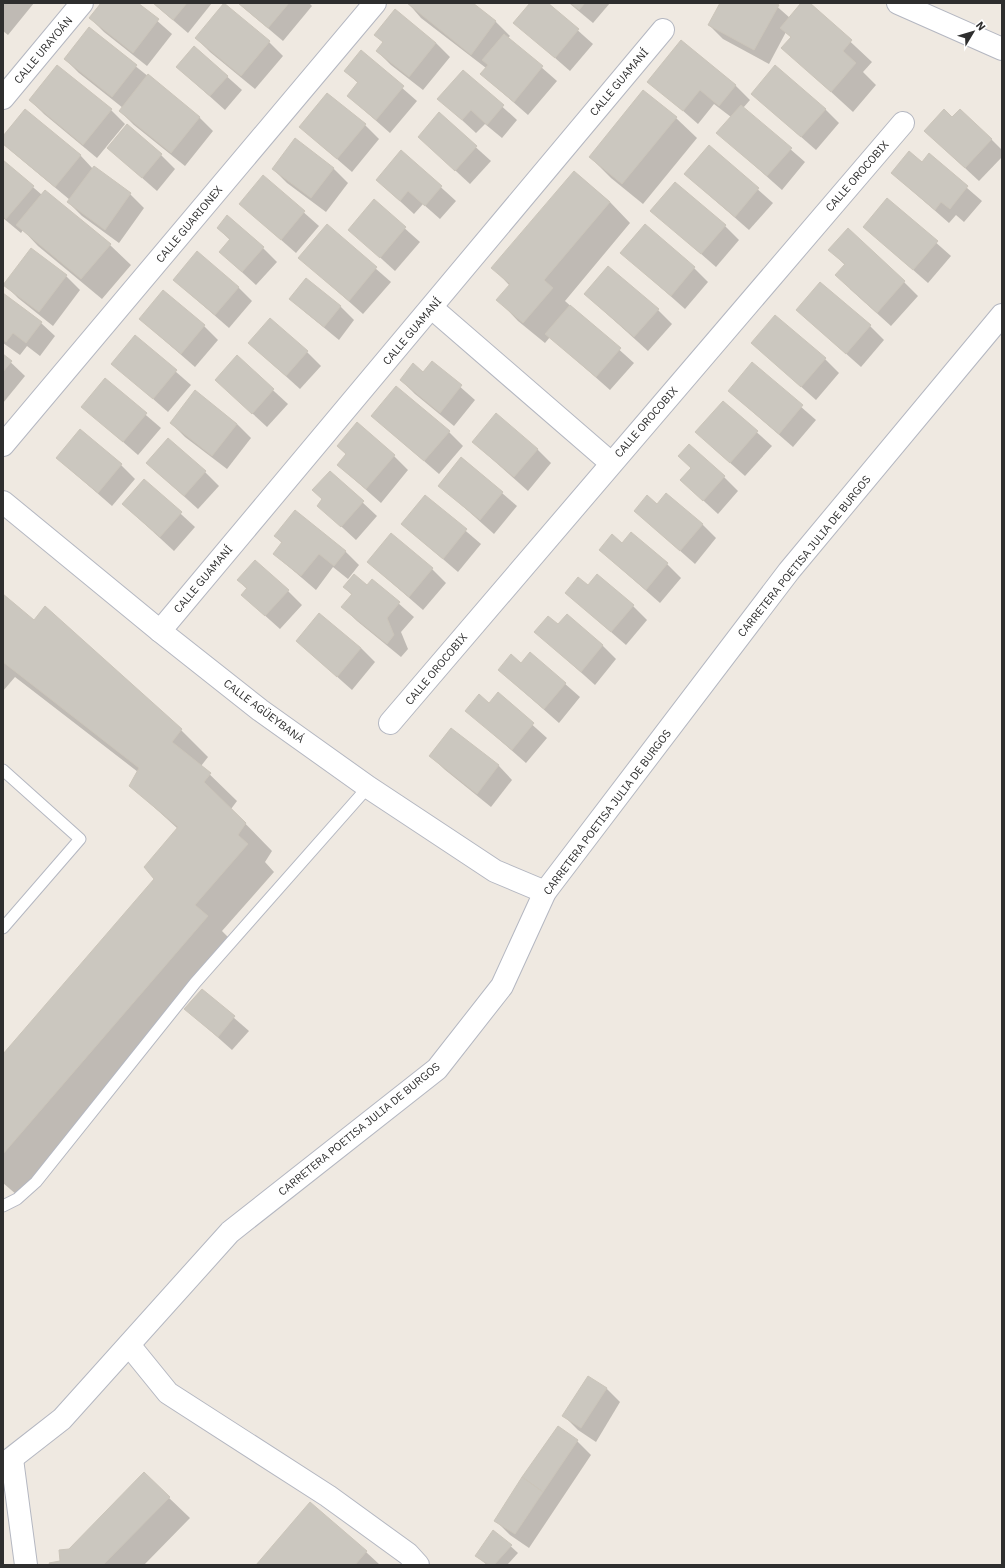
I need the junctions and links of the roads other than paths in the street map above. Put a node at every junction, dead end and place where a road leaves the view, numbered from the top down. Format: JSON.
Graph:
{"nodes":[{"id":1,"x":82,"y":3,"type":"edge"},
{"id":2,"x":375,"y":3,"type":"edge"},
{"id":3,"x":898,"y":3,"type":"edge"},
{"id":4,"x":662,"y":30,"type":"dead end"},
{"id":5,"x":999,"y":51,"type":"edge"},
{"id":6,"x":3,"y":98,"type":"edge"},
{"id":7,"x":903,"y":123,"type":"dead end"},
{"id":8,"x":432,"y":308,"type":"junction"},
{"id":9,"x":1002,"y":315,"type":"edge"},
{"id":10,"x":3,"y":445,"type":"edge"},
{"id":11,"x":611,"y":463,"type":"junction"},
{"id":12,"x":3,"y":502,"type":"edge"},
{"id":13,"x":160,"y":631,"type":"junction"},
{"id":14,"x":390,"y":723,"type":"dead end"},
{"id":15,"x":3,"y":770,"type":"edge"},
{"id":16,"x":368,"y":787,"type":"junction"},
{"id":17,"x":545,"y":892,"type":"junction"},
{"id":18,"x":3,"y":928,"type":"edge"},
{"id":19,"x":3,"y":1206,"type":"edge"},
{"id":20,"x":129,"y":1346,"type":"junction"},
{"id":21,"x":7,"y":1462,"type":"edge"},
{"id":22,"x":26,"y":1565,"type":"edge"},
{"id":23,"x":418,"y":1565,"type":"edge"}],
"edges":[{"from":1,"to":6,"type":"street","name":"CALLE URAYOÁN"},
{"from":2,"to":10,"type":"street","name":"CALLE GUARIONEX"},
{"from":3,"to":5,"type":"street"},
{"from":4,"to":8,"type":"street","name":"CALLE GUAMANÍ"},
{"from":7,"to":11,"type":"street","name":"CALLE OROCOBIX"},
{"from":8,"to":11,"type":"street"},
{"from":8,"to":13,"type":"street","name":"CALLE GUAMANÍ"},
{"from":9,"to":17,"type":"street","name":"CARRETERA POETISA JULIA DE BURGOS"},
{"from":11,"to":14,"type":"street","name":"CALLE OROCOBIX"},
{"from":12,"to":13,"type":"street","name":"CALLE AGÜEYBANÁ"},
{"from":13,"to":16,"type":"street","name":"CALLE AGÜEYBANÁ"},
{"from":15,"to":18,"type":"lane"},
{"from":16,"to":17,"type":"street","name":"CALLE AGÜEYBANÁ"},
{"from":16,"to":19,"type":"lane"},
{"from":17,"to":20,"type":"street","name":"CARRETERA POETISA JULIA DE BURGOS"},
{"from":20,"to":21,"type":"street","name":"CARRETERA POETISA JULIA DE BURGOS"},
{"from":20,"to":23,"type":"street"},
{"from":21,"to":22,"type":"street"}]}
